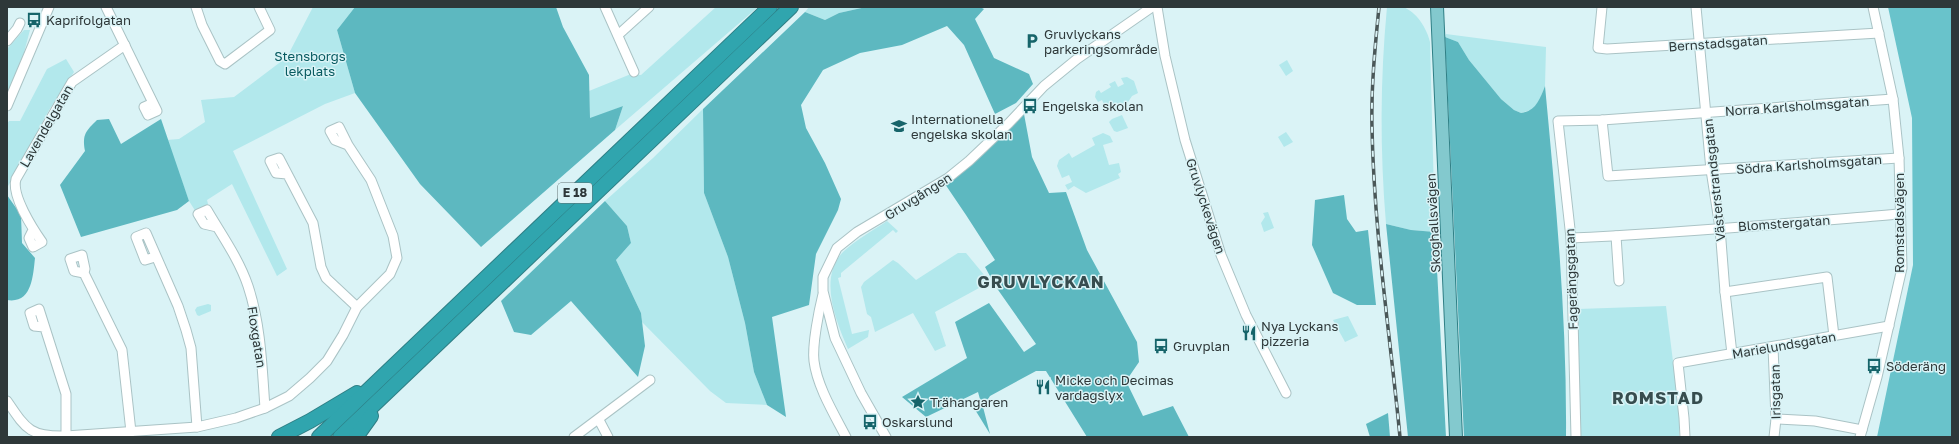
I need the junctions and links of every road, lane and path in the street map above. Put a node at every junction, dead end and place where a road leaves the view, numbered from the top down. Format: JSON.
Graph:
{"nodes":[{"id":1,"x":49,"y":7,"type":"edge"},
{"id":2,"x":106,"y":7,"type":"edge"},
{"id":3,"x":196,"y":7,"type":"edge"},
{"id":4,"x":259,"y":7,"type":"edge"},
{"id":5,"x":605,"y":7,"type":"edge"},
{"id":6,"x":649,"y":7,"type":"edge"},
{"id":7,"x":770,"y":7,"type":"edge"},
{"id":8,"x":790,"y":7,"type":"edge"},
{"id":9,"x":1152,"y":7,"type":"edge"},
{"id":10,"x":1157,"y":7,"type":"edge"},
{"id":11,"x":1437,"y":7,"type":"edge"},
{"id":12,"x":1602,"y":7,"type":"edge"},
{"id":13,"x":1696,"y":7,"type":"edge"},
{"id":14,"x":1873,"y":7,"type":"edge"},
{"id":15,"x":20,"y":23,"type":"dead end"},
{"id":16,"x":1879,"y":33,"type":"junction"},
{"id":17,"x":618,"y":34,"type":"junction"},
{"id":18,"x":7,"y":41,"type":"edge"},
{"id":19,"x":1700,"y":44,"type":"junction"},
{"id":20,"x":125,"y":45,"type":"junction"},
{"id":21,"x":634,"y":72,"type":"dead end"},
{"id":22,"x":1893,"y":99,"type":"junction"},
{"id":23,"x":153,"y":103,"type":"dead end"},
{"id":24,"x":7,"y":106,"type":"edge"},
{"id":25,"x":1707,"y":113,"type":"junction"},
{"id":26,"x":1602,"y":120,"type":"junction"},
{"id":27,"x":1558,"y":121,"type":"joint"},
{"id":28,"x":348,"y":145,"type":"dead end"},
{"id":29,"x":1898,"y":158,"type":"junction"},
{"id":30,"x":1711,"y":170,"type":"junction"},
{"id":31,"x":287,"y":174,"type":"dead end"},
{"id":32,"x":1900,"y":214,"type":"junction"},
{"id":33,"x":217,"y":227,"type":"dead end"},
{"id":34,"x":1720,"y":228,"type":"junction"},
{"id":35,"x":33,"y":230,"type":"dead end"},
{"id":36,"x":1616,"y":236,"type":"junction"},
{"id":37,"x":1571,"y":238,"type":"junction"},
{"id":38,"x":155,"y":257,"type":"dead end"},
{"id":39,"x":84,"y":273,"type":"dead end"},
{"id":40,"x":1619,"y":281,"type":"dead end"},
{"id":41,"x":824,"y":291,"type":"junction"},
{"id":42,"x":1725,"y":292,"type":"junction"},
{"id":43,"x":357,"y":307,"type":"junction"},
{"id":44,"x":1889,"y":326,"type":"junction"},
{"id":45,"x":44,"y":327,"type":"dead end"},
{"id":46,"x":1834,"y":336,"type":"junction"},
{"id":47,"x":1774,"y":346,"type":"junction"},
{"id":48,"x":1732,"y":354,"type":"junction"},
{"id":49,"x":381,"y":378,"type":"junction"},
{"id":50,"x":650,"y":380,"type":"dead end"},
{"id":51,"x":392,"y":388,"type":"junction"},
{"id":52,"x":1286,"y":393,"type":"dead end"},
{"id":53,"x":7,"y":401,"type":"edge"},
{"id":54,"x":265,"y":408,"type":"junction"},
{"id":55,"x":1776,"y":419,"type":"junction"},
{"id":56,"x":599,"y":420,"type":"junction"},
{"id":57,"x":197,"y":426,"type":"junction"},
{"id":58,"x":131,"y":432,"type":"junction"},
{"id":59,"x":1861,"y":434,"type":"edge"},
{"id":60,"x":66,"y":436,"type":"edge"},
{"id":61,"x":279,"y":437,"type":"edge"},
{"id":62,"x":319,"y":437,"type":"edge"},
{"id":63,"x":340,"y":437,"type":"edge"},
{"id":64,"x":356,"y":437,"type":"edge"},
{"id":65,"x":574,"y":437,"type":"edge"},
{"id":66,"x":608,"y":437,"type":"edge"},
{"id":67,"x":846,"y":437,"type":"edge"},
{"id":68,"x":886,"y":437,"type":"edge"},
{"id":69,"x":1456,"y":437,"type":"edge"},
{"id":70,"x":1576,"y":437,"type":"edge"},
{"id":71,"x":1685,"y":437,"type":"edge"},
{"id":72,"x":1774,"y":437,"type":"edge"}],
"edges":[{"from":1,"to":24,"type":"street"},
{"from":2,"to":20,"type":"street"},
{"from":3,"to":4,"type":"street"},
{"from":5,"to":17,"type":"street"},
{"from":6,"to":17,"type":"street"},
{"from":7,"to":49,"type":"highway","number":"E 18"},
{"from":8,"to":51,"type":"highway","number":"E 18"},
{"from":9,"to":41,"type":"street","name":"Gruvgången"},
{"from":10,"to":52,"type":"street","name":"Gruvlyckevägen"},
{"from":11,"to":69,"type":"main road","name":"Skoghallsvägen"},
{"from":12,"to":19,"type":"street","name":"Bernstadsgatan"},
{"from":13,"to":19,"type":"street","name":"Västerstrandsgatan"},
{"from":14,"to":16,"type":"street","name":"Romstadsvägen"},
{"from":15,"to":18,"type":"street"},
{"from":16,"to":19,"type":"street","name":"Bernstadsgatan"},
{"from":16,"to":22,"type":"street","name":"Romstadsvägen"},
{"from":17,"to":21,"type":"street"},
{"from":19,"to":25,"type":"street","name":"Västerstrandsgatan"},
{"from":20,"to":23,"type":"street"},
{"from":20,"to":35,"type":"street","name":"Lavendelgatan"},
{"from":22,"to":25,"type":"street","name":"Norra Karlsholmsgatan"},
{"from":22,"to":29,"type":"street","name":"Romstadsvägen"},
{"from":25,"to":26,"type":"street","name":"Norra Karlsholmsgatan"},
{"from":25,"to":30,"type":"street","name":"Västerstrandsgatan"},
{"from":26,"to":27,"type":"street","name":"Norra Karlsholmsgatan"},
{"from":26,"to":30,"type":"street","name":"Södra Karlsholmsgatan"},
{"from":27,"to":37,"type":"street","name":"Fagerängsgatan"},
{"from":28,"to":43,"type":"street"},
{"from":29,"to":30,"type":"street","name":"Södra Karlsholmsgatan"},
{"from":29,"to":32,"type":"street","name":"Romstadsvägen"},
{"from":30,"to":34,"type":"street","name":"Västerstrandsgatan"},
{"from":31,"to":43,"type":"street"},
{"from":32,"to":34,"type":"street","name":"Blomstergatan"},
{"from":32,"to":44,"type":"street","name":"Romstadsvägen"},
{"from":33,"to":54,"type":"street","name":"Floxgatan"},
{"from":34,"to":36,"type":"street","name":"Blomstergatan"},
{"from":34,"to":42,"type":"street","name":"Västerstrandsgatan"},
{"from":36,"to":37,"type":"street","name":"Blomstergatan"},
{"from":36,"to":40,"type":"street"},
{"from":37,"to":70,"type":"street","name":"Fagerängsgatan"},
{"from":38,"to":57,"type":"street"},
{"from":39,"to":58,"type":"street"},
{"from":41,"to":67,"type":"street"},
{"from":41,"to":68,"type":"street","name":"Gruvgången"},
{"from":42,"to":46,"type":"street"},
{"from":42,"to":48,"type":"street","name":"Västerstrandsgatan"},
{"from":43,"to":54,"type":"street"},
{"from":44,"to":46,"type":"street","name":"Marielundsgatan"},
{"from":44,"to":59,"type":"street","name":"Romstadsvägen"},
{"from":45,"to":60,"type":"street"},
{"from":46,"to":47,"type":"street","name":"Marielundsgatan"},
{"from":47,"to":48,"type":"street","name":"Marielundsgatan"},
{"from":47,"to":55,"type":"street","name":"Irisgatan"},
{"from":48,"to":71,"type":"street","name":"Marielundsgatan"},
{"from":49,"to":61,"type":"highway"},
{"from":49,"to":62,"type":"highway","number":"E 18"},
{"from":50,"to":56,"type":"street"},
{"from":51,"to":63,"type":"highway","number":"E 18"},
{"from":51,"to":64,"type":"highway"},
{"from":53,"to":60,"type":"street"},
{"from":54,"to":57,"type":"street"},
{"from":55,"to":59,"type":"street"},
{"from":55,"to":72,"type":"street","name":"Irisgatan"},
{"from":56,"to":65,"type":"street"},
{"from":56,"to":66,"type":"street"},
{"from":57,"to":58,"type":"street"},
{"from":58,"to":60,"type":"street"}]}
